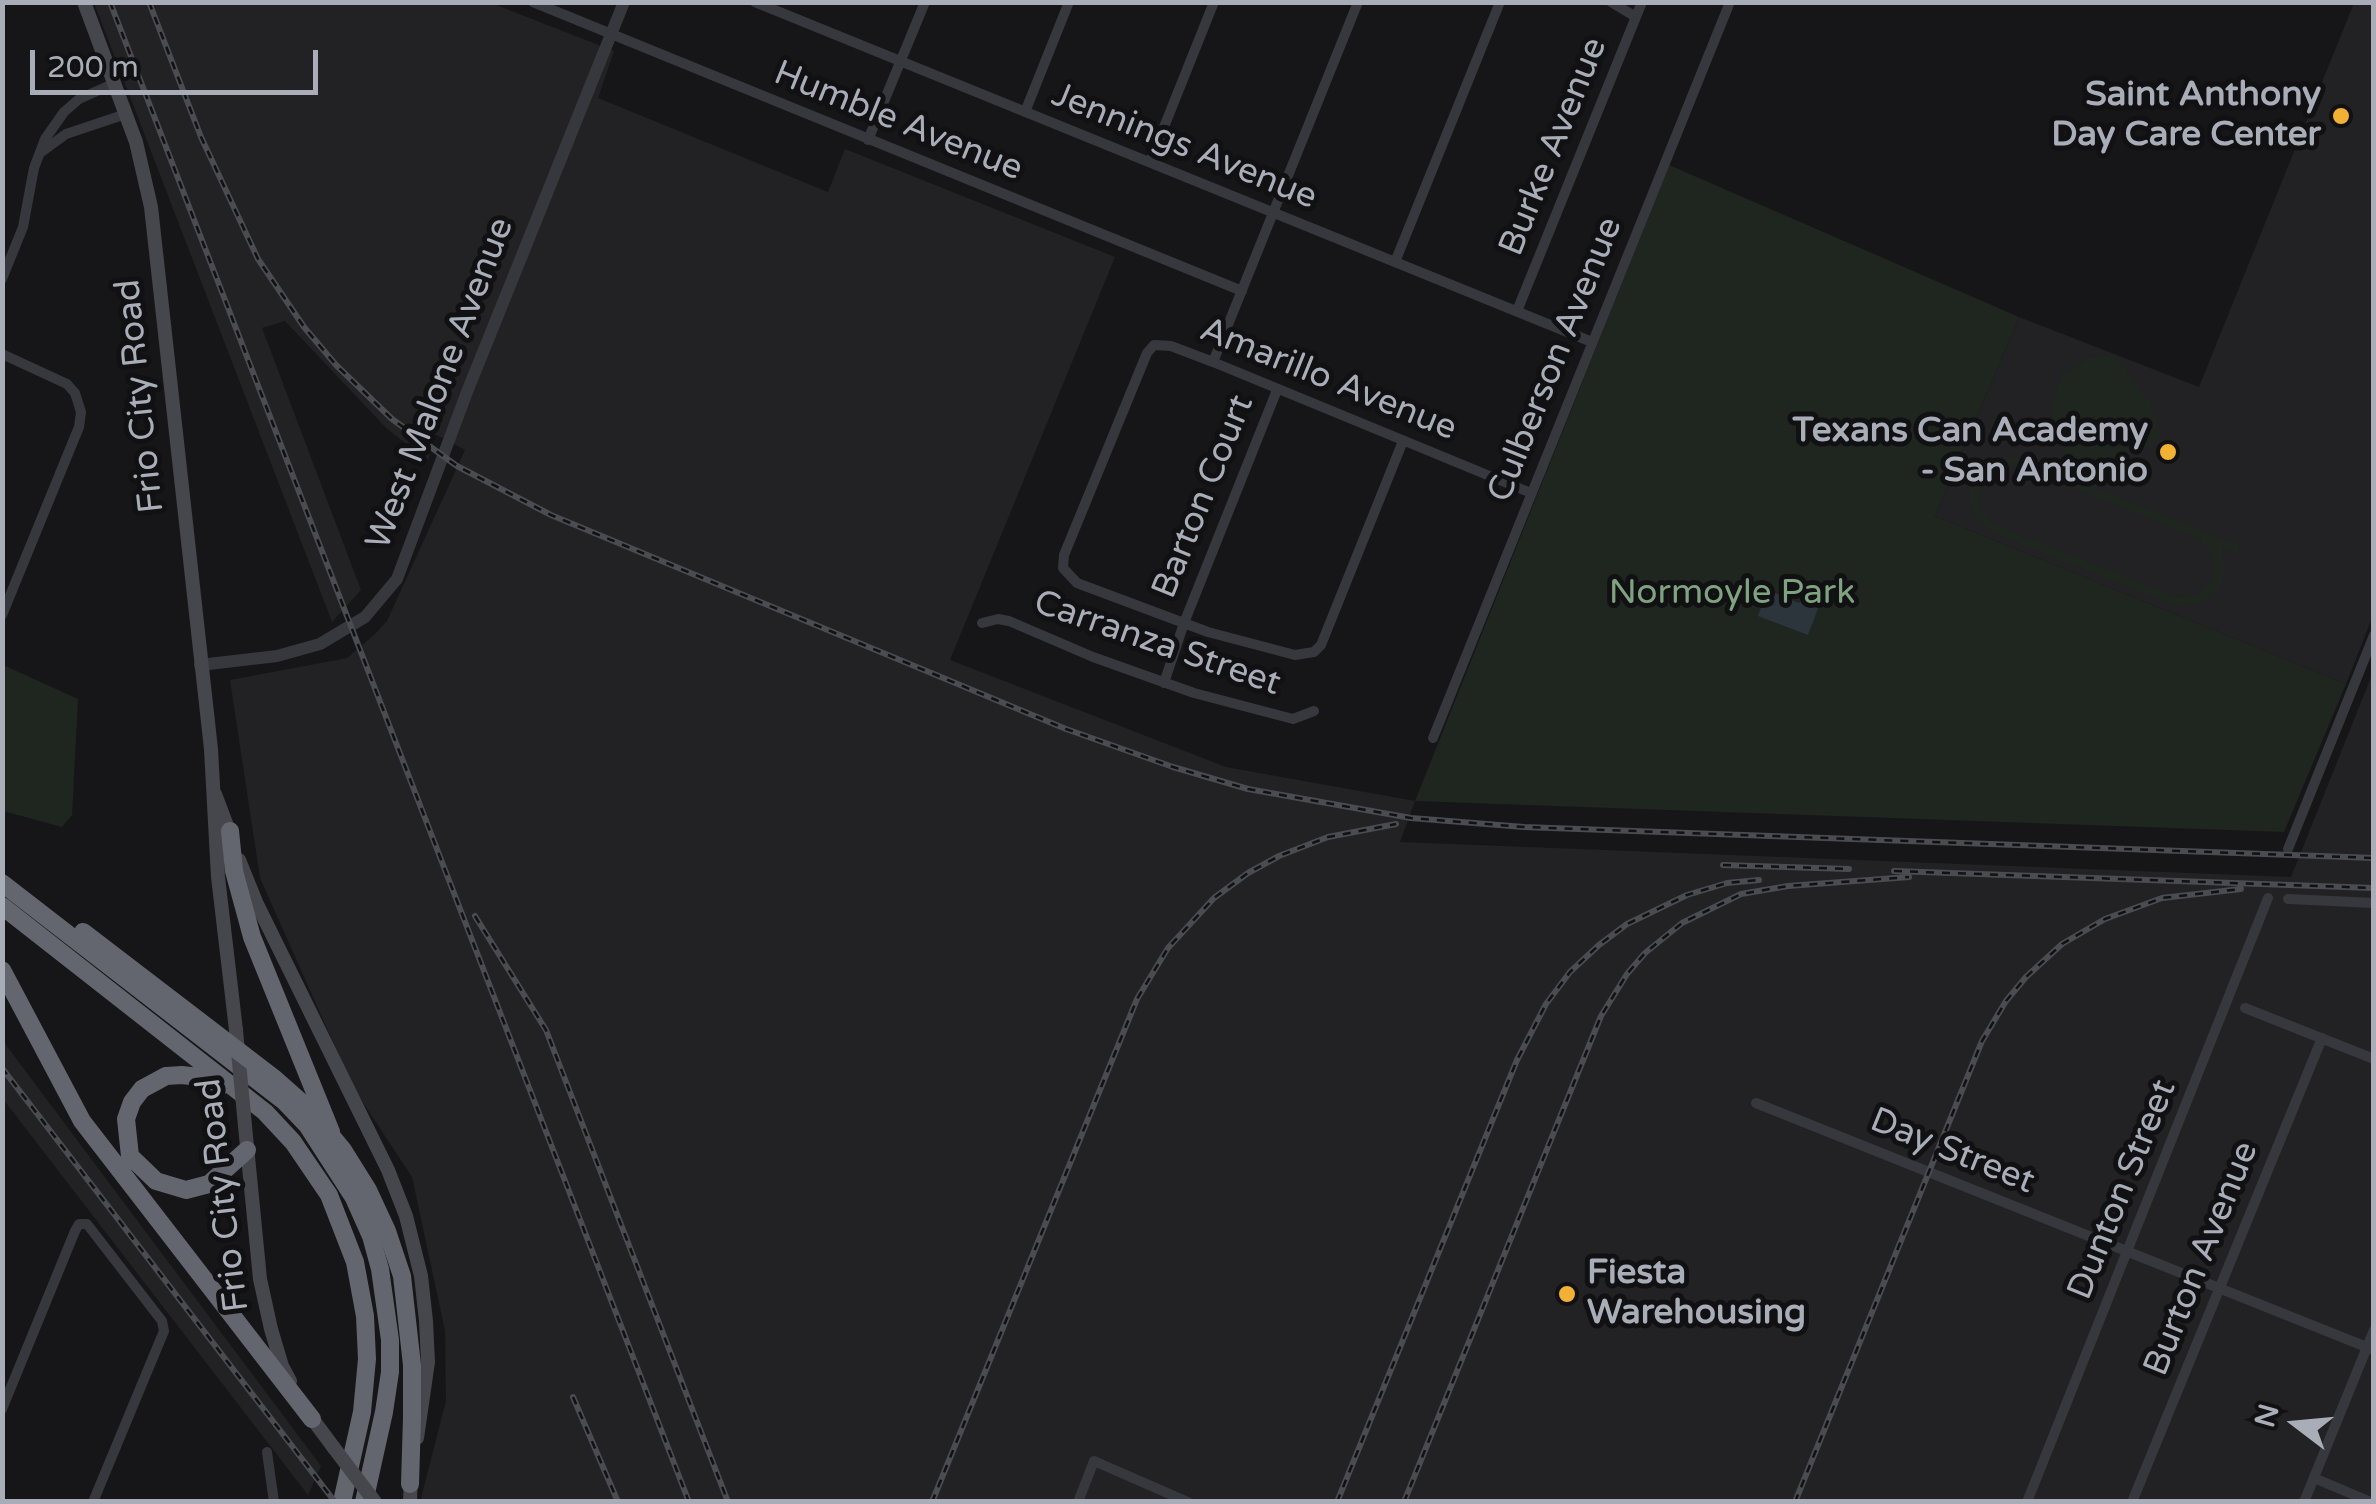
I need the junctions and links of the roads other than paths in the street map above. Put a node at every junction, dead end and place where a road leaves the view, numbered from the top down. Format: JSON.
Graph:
{"nodes":[{"id":1,"x":84,"y":2,"type":"edge"},
{"id":2,"x":533,"y":2,"type":"edge"},
{"id":3,"x":624,"y":2,"type":"edge"},
{"id":4,"x":756,"y":2,"type":"edge"},
{"id":5,"x":925,"y":2,"type":"edge"},
{"id":6,"x":1069,"y":2,"type":"edge"},
{"id":7,"x":1214,"y":2,"type":"edge"},
{"id":8,"x":1358,"y":2,"type":"edge"},
{"id":9,"x":1500,"y":2,"type":"edge"},
{"id":10,"x":1611,"y":2,"type":"edge"},
{"id":11,"x":1642,"y":2,"type":"edge"},
{"id":12,"x":1730,"y":2,"type":"edge"},
{"id":13,"x":781,"y":7,"type":"edge"},
{"id":14,"x":1636,"y":17,"type":"junction"},
{"id":15,"x":610,"y":35,"type":"junction"},
{"id":16,"x":902,"y":62,"type":"junction"},
{"id":17,"x":115,"y":83,"type":"junction"},
{"id":18,"x":1025,"y":112,"type":"junction"},
{"id":19,"x":126,"y":114,"type":"junction"},
{"id":20,"x":868,"y":140,"type":"junction"},
{"id":21,"x":39,"y":154,"type":"junction"},
{"id":22,"x":1150,"y":162,"type":"junction"},
{"id":23,"x":1274,"y":212,"type":"junction"},
{"id":24,"x":1395,"y":262,"type":"junction"},
{"id":25,"x":2,"y":279,"type":"edge"},
{"id":26,"x":1242,"y":291,"type":"junction"},
{"id":27,"x":1517,"y":312,"type":"junction"},
{"id":28,"x":1592,"y":342,"type":"junction"},
{"id":29,"x":2,"y":354,"type":"edge"},
{"id":30,"x":1213,"y":362,"type":"junction"},
{"id":31,"x":1277,"y":390,"type":"junction"},
{"id":32,"x":1404,"y":441,"type":"junction"},
{"id":33,"x":1531,"y":493,"type":"junction"},
{"id":34,"x":2,"y":615,"type":"edge"},
{"id":35,"x":982,"y":623,"type":"dead end"},
{"id":36,"x":1184,"y":623,"type":"junction"},
{"id":37,"x":2374,"y":634,"type":"edge"},
{"id":38,"x":200,"y":665,"type":"junction"},
{"id":39,"x":1164,"y":683,"type":"junction"},
{"id":40,"x":1314,"y":712,"type":"dead end"},
{"id":41,"x":1433,"y":738,"type":"dead end"},
{"id":42,"x":215,"y":793,"type":"junction"},
{"id":43,"x":230,"y":831,"type":"junction"},
{"id":44,"x":2288,"y":849,"type":"dead end"},
{"id":45,"x":2,"y":869,"type":"edge"},
{"id":46,"x":2,"y":882,"type":"edge"},
{"id":47,"x":2268,"y":898,"type":"dead end"},
{"id":48,"x":2288,"y":899,"type":"dead end"},
{"id":49,"x":2374,"y":903,"type":"edge"},
{"id":50,"x":2,"y":906,"type":"edge"},
{"id":51,"x":2,"y":970,"type":"edge"},
{"id":52,"x":2244,"y":1008,"type":"dead end"},
{"id":53,"x":2322,"y":1038,"type":"junction"},
{"id":54,"x":2374,"y":1059,"type":"edge"},
{"id":55,"x":1756,"y":1103,"type":"dead end"},
{"id":56,"x":260,"y":1108,"type":"junction"},
{"id":57,"x":247,"y":1150,"type":"junction"},
{"id":58,"x":354,"y":1198,"type":"junction"},
{"id":59,"x":2128,"y":1250,"type":"junction"},
{"id":60,"x":2220,"y":1288,"type":"junction"},
{"id":61,"x":2374,"y":1330,"type":"edge"},
{"id":62,"x":2370,"y":1349,"type":"edge"},
{"id":63,"x":2,"y":1409,"type":"edge"},
{"id":64,"x":312,"y":1420,"type":"junction"},
{"id":65,"x":268,"y":1452,"type":"dead end"},
{"id":66,"x":2314,"y":1478,"type":"junction"},
{"id":67,"x":410,"y":1493,"type":"edge"},
{"id":68,"x":93,"y":1502,"type":"edge"},
{"id":69,"x":274,"y":1502,"type":"edge"},
{"id":70,"x":342,"y":1502,"type":"edge"},
{"id":71,"x":364,"y":1502,"type":"edge"},
{"id":72,"x":375,"y":1502,"type":"edge"},
{"id":73,"x":1078,"y":1502,"type":"edge"},
{"id":74,"x":1188,"y":1502,"type":"edge"},
{"id":75,"x":2027,"y":1502,"type":"edge"},
{"id":76,"x":2132,"y":1502,"type":"edge"},
{"id":77,"x":2304,"y":1502,"type":"edge"},
{"id":78,"x":2371,"y":1502,"type":"edge"}],
"edges":[{"from":1,"to":17,"type":"main road","name":"Frio City Road"},
{"from":2,"to":15,"type":"street","name":"Humble Avenue"},
{"from":3,"to":15,"type":"street","name":"West Malone Avenue"},
{"from":4,"to":13,"type":"street","name":"Jennings Avenue"},
{"from":5,"to":16,"type":"street"},
{"from":6,"to":18,"type":"street"},
{"from":7,"to":22,"type":"street"},
{"from":8,"to":23,"type":"street"},
{"from":9,"to":24,"type":"street"},
{"from":10,"to":14,"type":"street"},
{"from":11,"to":14,"type":"street","name":"Burke Avenue"},
{"from":12,"to":28,"type":"street","name":"Culberson Avenue"},
{"from":13,"to":16,"type":"street","name":"Jennings Avenue"},
{"from":14,"to":27,"type":"street","name":"Burke Avenue"},
{"from":15,"to":20,"type":"street","name":"Humble Avenue"},
{"from":15,"to":38,"type":"street","name":"West Malone Avenue"},
{"from":16,"to":18,"type":"street","name":"Jennings Avenue"},
{"from":16,"to":20,"type":"street"},
{"from":17,"to":19,"type":"main road","name":"Frio City Road"},
{"from":17,"to":21,"type":"street"},
{"from":18,"to":22,"type":"street","name":"Jennings Avenue"},
{"from":19,"to":21,"type":"street"},
{"from":19,"to":38,"type":"main road","name":"Frio City Road"},
{"from":20,"to":26,"type":"street","name":"Humble Avenue"},
{"from":21,"to":25,"type":"street"},
{"from":22,"to":23,"type":"street","name":"Jennings Avenue"},
{"from":23,"to":24,"type":"street","name":"Jennings Avenue"},
{"from":23,"to":26,"type":"street"},
{"from":24,"to":27,"type":"street","name":"Jennings Avenue"},
{"from":26,"to":30,"type":"street"},
{"from":27,"to":28,"type":"street","name":"Jennings Avenue"},
{"from":28,"to":33,"type":"street","name":"Culberson Avenue"},
{"from":29,"to":34,"type":"street"},
{"from":30,"to":31,"type":"street","name":"Amarillo Avenue"},
{"from":30,"to":36,"type":"street","name":"Amarillo Avenue"},
{"from":31,"to":32,"type":"street","name":"Amarillo Avenue"},
{"from":31,"to":36,"type":"street","name":"Barton Court"},
{"from":32,"to":33,"type":"street","name":"Amarillo Avenue"},
{"from":32,"to":36,"type":"street"},
{"from":33,"to":41,"type":"street","name":"Culberson Avenue"},
{"from":35,"to":39,"type":"street","name":"Carranza Street"},
{"from":36,"to":39,"type":"street","name":"Barton Court"},
{"from":37,"to":44,"type":"street"},
{"from":38,"to":42,"type":"main road","name":"Frio City Road"},
{"from":39,"to":40,"type":"street","name":"Carranza Street"},
{"from":42,"to":43,"type":"main road","name":"Frio City Road"},
{"from":42,"to":57,"type":"main road","name":"Frio City Road","bridge":true},
{"from":43,"to":58,"type":"highway"},
{"from":43,"to":67,"type":"main road","name":"Frio City Road"},
{"from":45,"to":67,"type":"highway","bridge":true},
{"from":46,"to":58,"type":"highway"},
{"from":47,"to":59,"type":"street","name":"Dunton Street"},
{"from":48,"to":49,"type":"street"},
{"from":50,"to":56,"type":"highway"},
{"from":51,"to":64,"type":"highway"},
{"from":52,"to":53,"type":"street"},
{"from":53,"to":54,"type":"street"},
{"from":53,"to":60,"type":"street","name":"Burton Avenue"},
{"from":55,"to":59,"type":"street","name":"Day Street"},
{"from":56,"to":57,"type":"highway"},
{"from":56,"to":70,"type":"highway"},
{"from":57,"to":64,"type":"main road","name":"Frio City Road"},
{"from":58,"to":71,"type":"highway"},
{"from":59,"to":60,"type":"street","name":"Day Street"},
{"from":59,"to":75,"type":"street","name":"Dunton Street"},
{"from":60,"to":62,"type":"street","name":"Day Street"},
{"from":60,"to":76,"type":"street","name":"Burton Avenue"},
{"from":61,"to":62,"type":"street"},
{"from":62,"to":66,"type":"street"},
{"from":63,"to":68,"type":"street"},
{"from":64,"to":72,"type":"main road","name":"Frio City Road","bridge":true},
{"from":65,"to":69,"type":"street"},
{"from":66,"to":77,"type":"street"},
{"from":66,"to":78,"type":"street"},
{"from":73,"to":74,"type":"street"}]}
